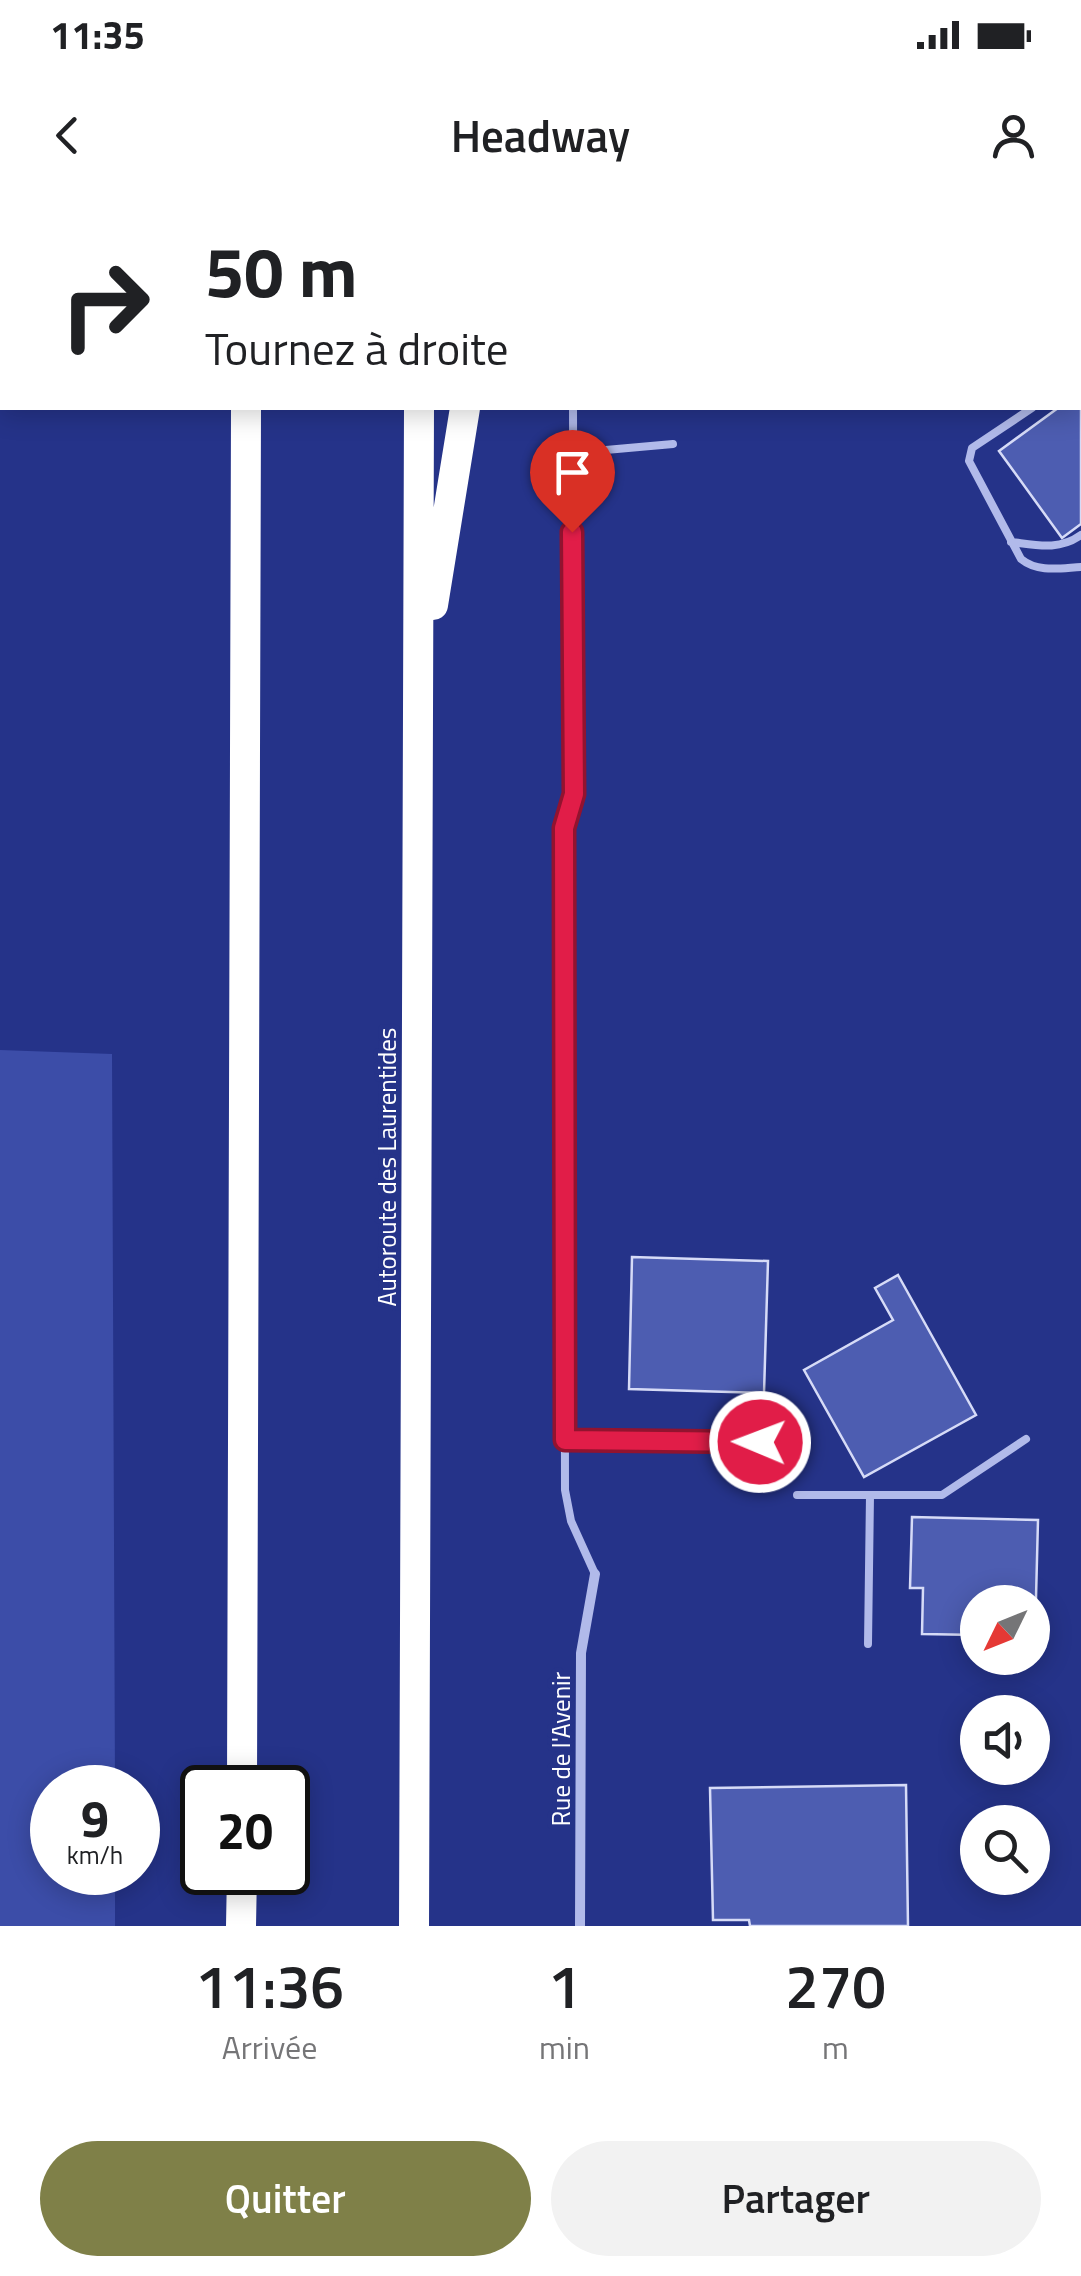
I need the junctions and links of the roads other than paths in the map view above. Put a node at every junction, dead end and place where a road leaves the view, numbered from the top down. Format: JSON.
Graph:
{"nodes":[{"id":1,"x":230,"y":410,"type":"edge"},
{"id":2,"x":246,"y":410,"type":"edge"},
{"id":3,"x":419,"y":410,"type":"edge"},
{"id":4,"x":465,"y":410,"type":"edge"},
{"id":5,"x":573,"y":410,"type":"edge"},
{"id":6,"x":1029,"y":410,"type":"edge"},
{"id":7,"x":672,"y":444,"type":"dead end"},
{"id":8,"x":572,"y":454,"type":"junction"},
{"id":9,"x":246,"y":520,"type":"junction"},
{"id":10,"x":1081,"y":535,"type":"edge"},
{"id":11,"x":1011,"y":542,"type":"junction"},
{"id":12,"x":1081,"y":567,"type":"edge"},
{"id":13,"x":418,"y":697,"type":"junction"},
{"id":14,"x":1026,"y":1439,"type":"dead end"},
{"id":15,"x":565,"y":1440,"type":"junction"},
{"id":16,"x":797,"y":1443,"type":"dead end"},
{"id":17,"x":798,"y":1495,"type":"dead end"},
{"id":18,"x":870,"y":1495,"type":"junction"},
{"id":19,"x":595,"y":1574,"type":"joint"},
{"id":20,"x":868,"y":1644,"type":"dead end"},
{"id":21,"x":242,"y":1765,"type":"edge"},
{"id":22,"x":242,"y":1895,"type":"edge"},
{"id":23,"x":242,"y":1926,"type":"edge"},
{"id":24,"x":414,"y":1926,"type":"edge"},
{"id":25,"x":580,"y":1926,"type":"edge"}],
"edges":[{"from":1,"to":9,"type":"highway"},
{"from":2,"to":9,"type":"highway"},
{"from":3,"to":13,"type":"highway","name":"Autoroute des Laurentides"},
{"from":4,"to":13,"type":"highway"},
{"from":5,"to":8,"type":"lane"},
{"from":6,"to":11,"type":"lane"},
{"from":7,"to":8,"type":"lane"},
{"from":8,"to":15,"type":"lane"},
{"from":9,"to":21,"type":"highway"},
{"from":10,"to":11,"type":"lane"},
{"from":11,"to":12,"type":"lane"},
{"from":13,"to":24,"type":"highway","name":"Autoroute des Laurentides"},
{"from":14,"to":18,"type":"lane"},
{"from":15,"to":16,"type":"lane"},
{"from":15,"to":19,"type":"lane"},
{"from":17,"to":18,"type":"lane"},
{"from":18,"to":20,"type":"lane"},
{"from":19,"to":25,"type":"street","name":"Rue de l'Avenir"},
{"from":22,"to":23,"type":"highway"}]}
